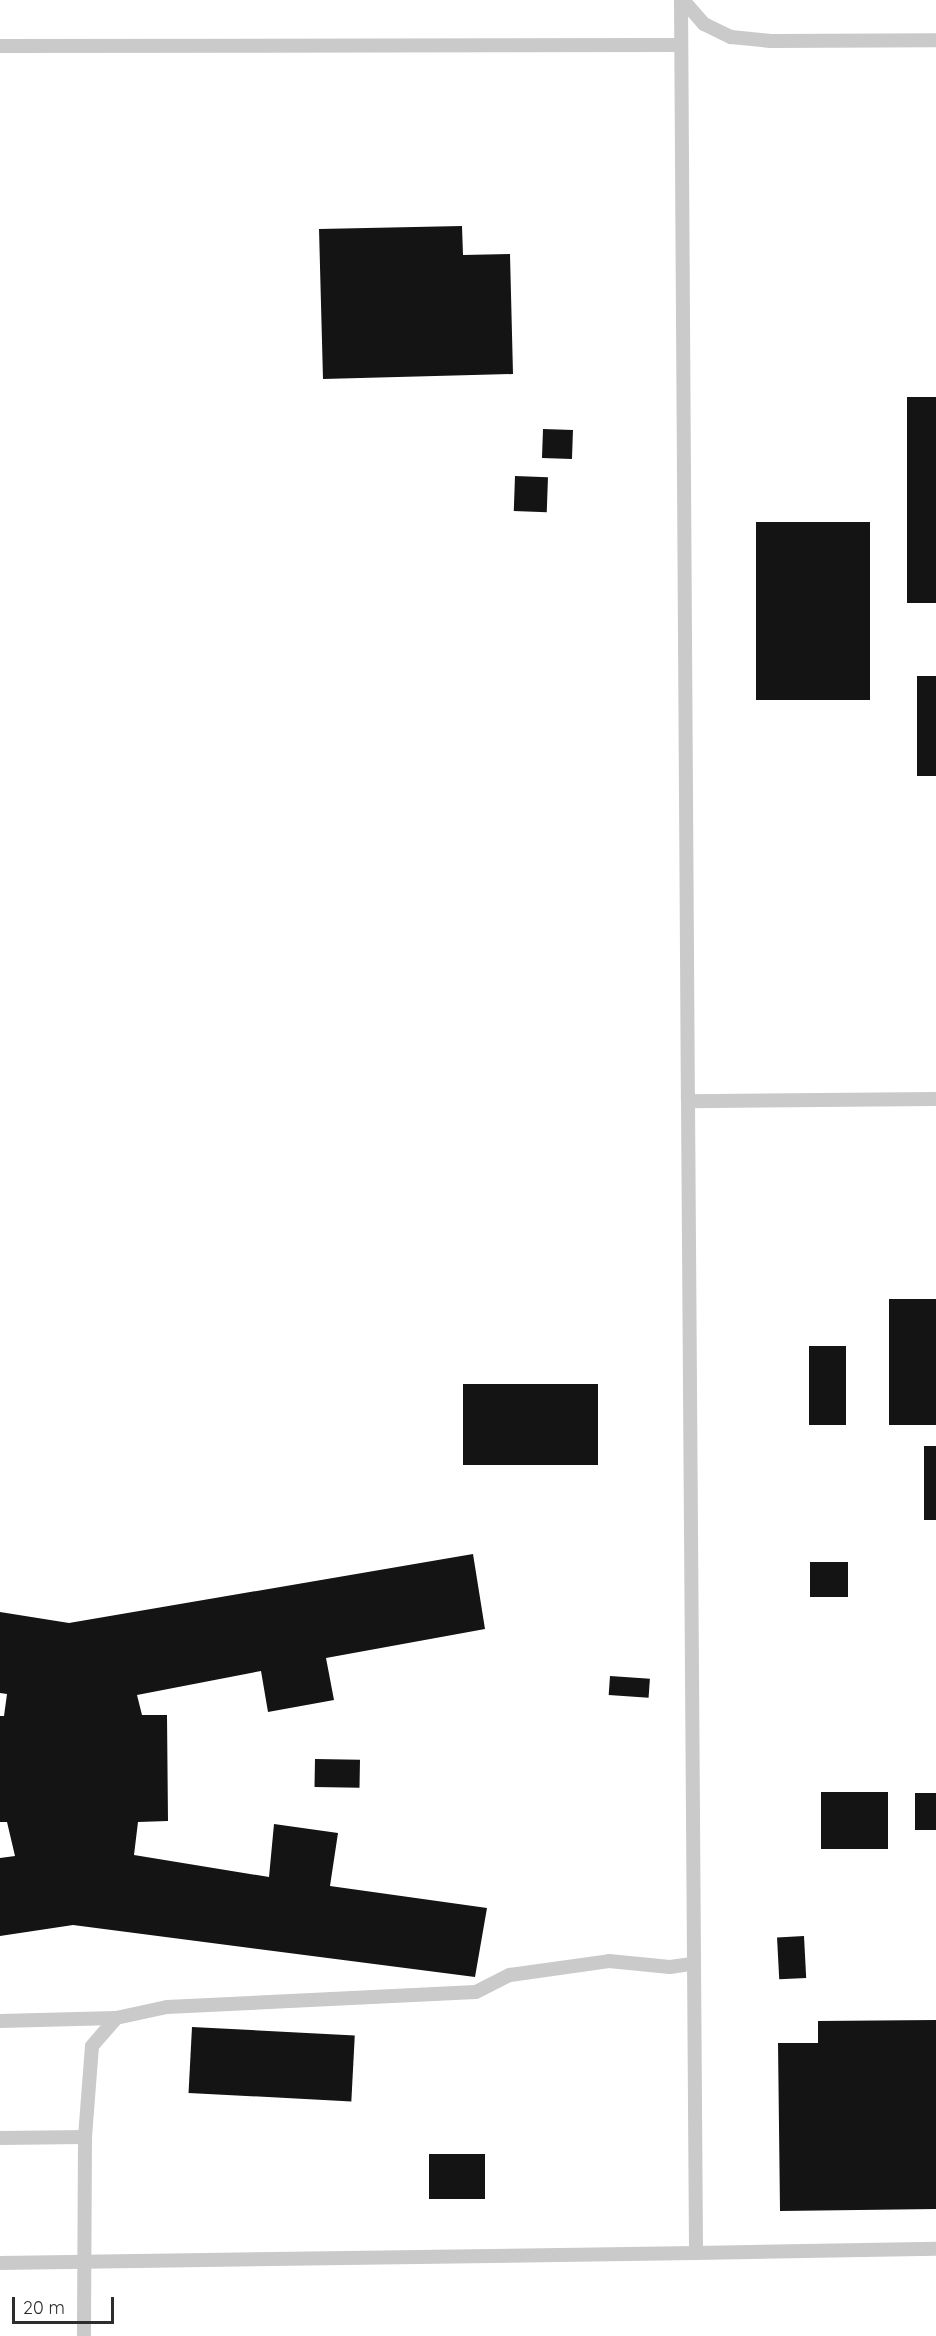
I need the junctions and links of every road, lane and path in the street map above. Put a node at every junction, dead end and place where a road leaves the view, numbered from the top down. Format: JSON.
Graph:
{"nodes":[{"id":1,"x":682,"y":0,"type":"edge"},
{"id":2,"x":936,"y":40,"type":"edge"},
{"id":3,"x":681,"y":45,"type":"junction"},
{"id":4,"x":0,"y":46,"type":"edge"},
{"id":5,"x":936,"y":1100,"type":"edge"},
{"id":6,"x":688,"y":1101,"type":"junction"},
{"id":7,"x":692,"y":1964,"type":"junction"},
{"id":8,"x":116,"y":2018,"type":"junction"},
{"id":9,"x":0,"y":2021,"type":"edge"},
{"id":10,"x":85,"y":2137,"type":"junction"},
{"id":11,"x":0,"y":2138,"type":"edge"},
{"id":12,"x":936,"y":2249,"type":"edge"},
{"id":13,"x":696,"y":2253,"type":"junction"},
{"id":14,"x":0,"y":2263,"type":"edge"},
{"id":15,"x":87,"y":2263,"type":"junction"},
{"id":16,"x":84,"y":2336,"type":"edge"}],
"edges":[{"from":1,"to":2,"type":"lane"},
{"from":1,"to":3,"type":"lane"},
{"from":3,"to":4,"type":"lane"},
{"from":3,"to":6,"type":"lane"},
{"from":5,"to":6,"type":"lane"},
{"from":6,"to":7,"type":"lane"},
{"from":7,"to":8,"type":"lane"},
{"from":7,"to":13,"type":"lane"},
{"from":8,"to":9,"type":"lane"},
{"from":8,"to":10,"type":"lane"},
{"from":10,"to":11,"type":"lane"},
{"from":10,"to":15,"type":"lane"},
{"from":12,"to":13,"type":"lane"},
{"from":13,"to":15,"type":"lane"},
{"from":14,"to":15,"type":"lane"},
{"from":15,"to":16,"type":"lane"}]}
